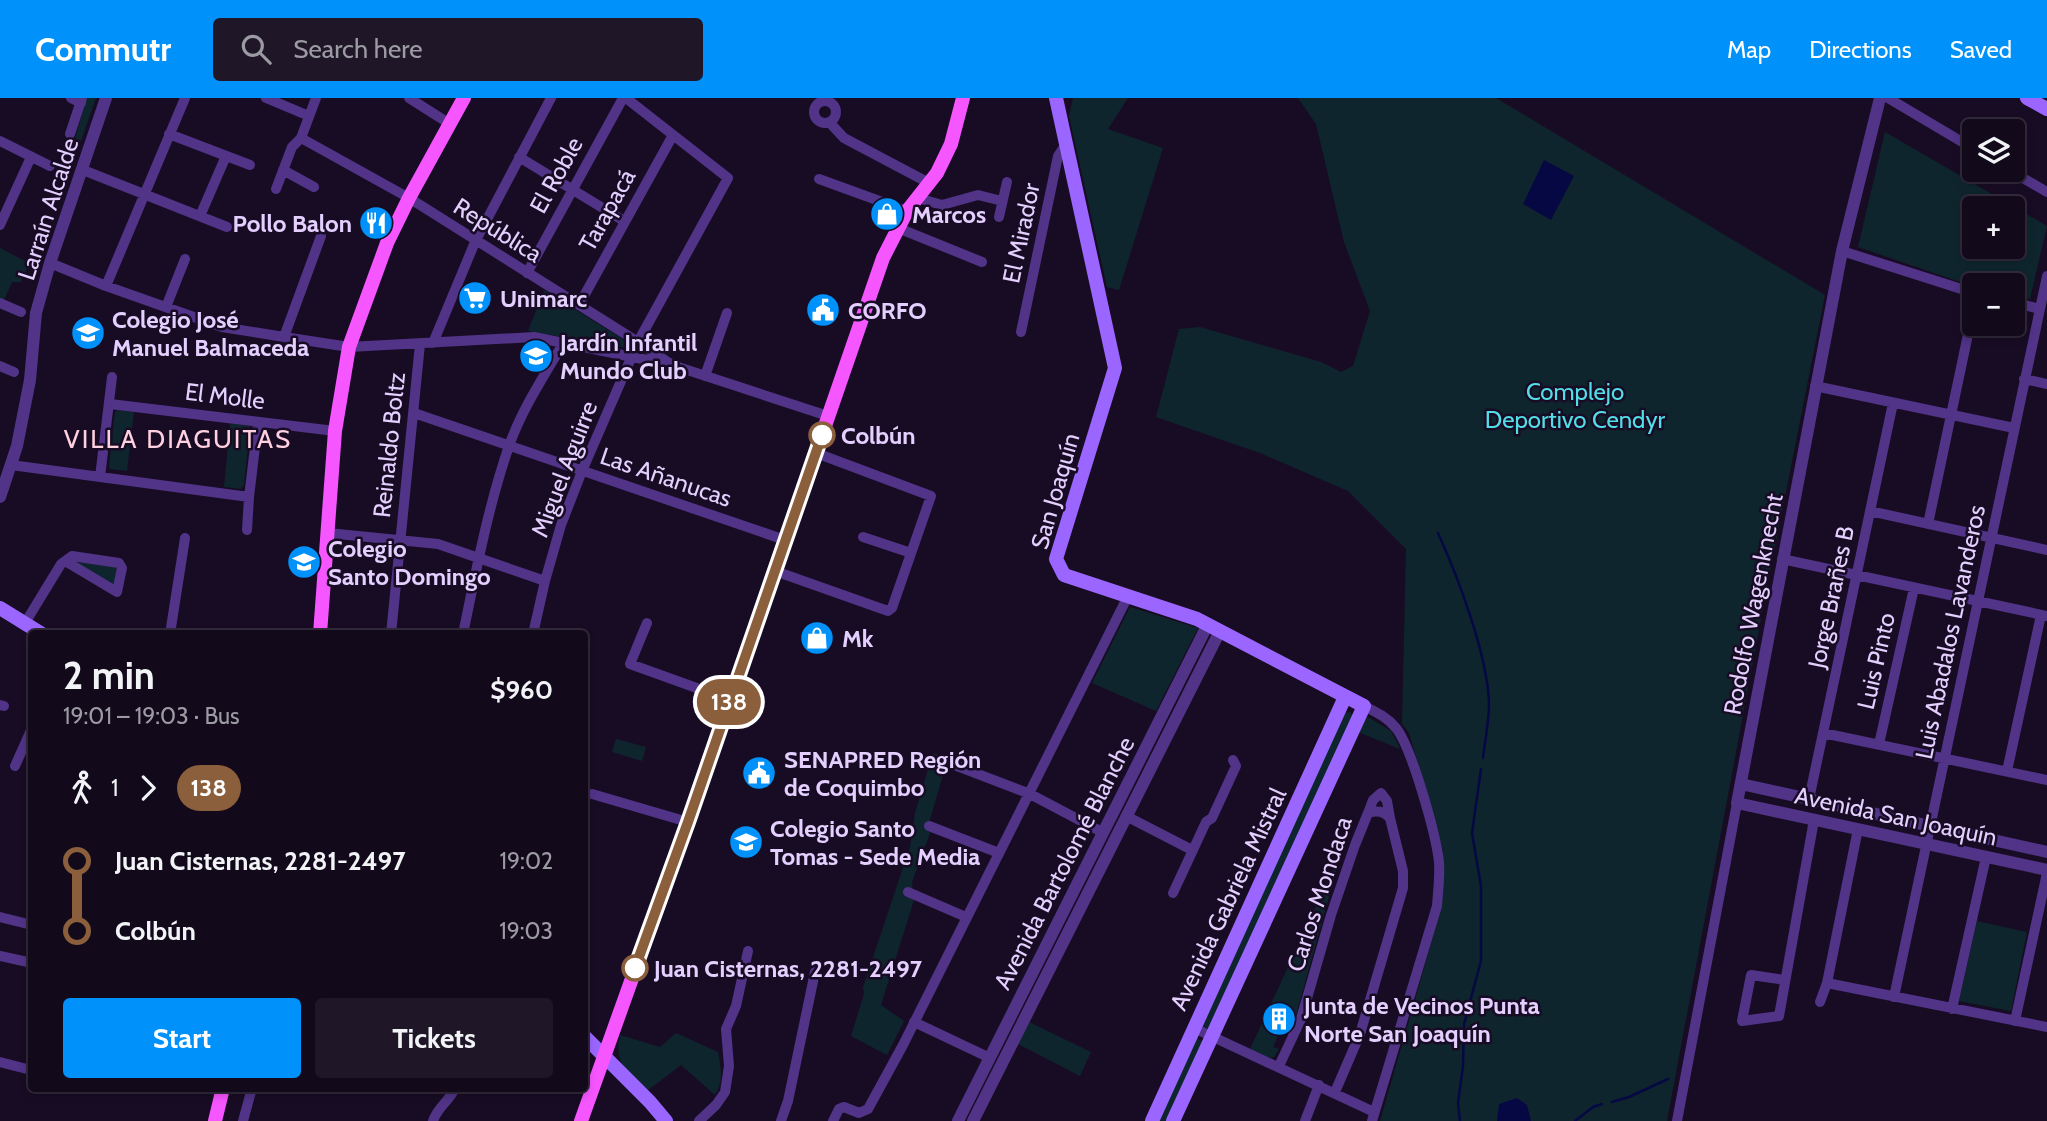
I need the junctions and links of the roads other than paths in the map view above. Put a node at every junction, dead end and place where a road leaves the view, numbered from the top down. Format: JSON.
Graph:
{"nodes":[{"id":1,"x":106,"y":98,"type":"edge"},
{"id":2,"x":185,"y":98,"type":"edge"},
{"id":3,"x":266,"y":98,"type":"edge"},
{"id":4,"x":316,"y":98,"type":"edge"},
{"id":5,"x":409,"y":98,"type":"edge"},
{"id":6,"x":464,"y":98,"type":"edge"},
{"id":7,"x":551,"y":98,"type":"edge"},
{"id":8,"x":624,"y":98,"type":"edge"},
{"id":9,"x":963,"y":98,"type":"edge"},
{"id":10,"x":1056,"y":98,"type":"edge"},
{"id":11,"x":1880,"y":98,"type":"edge"},
{"id":12,"x":1888,"y":98,"type":"edge"},
{"id":13,"x":2027,"y":98,"type":"edge"},
{"id":14,"x":78,"y":100,"type":"edge"},
{"id":15,"x":2047,"y":109,"type":"edge"},
{"id":16,"x":309,"y":116,"type":"junction"},
{"id":17,"x":830,"y":122,"type":"dead end"},
{"id":18,"x":450,"y":124,"type":"junction"},
{"id":19,"x":70,"y":134,"type":"dead end"},
{"id":20,"x":169,"y":134,"type":"junction"},
{"id":21,"x":673,"y":135,"type":"junction"},
{"id":22,"x":301,"y":138,"type":"junction"},
{"id":23,"x":0,"y":141,"type":"edge"},
{"id":24,"x":1962,"y":142,"type":"edge"},
{"id":25,"x":1066,"y":144,"type":"junction"},
{"id":26,"x":226,"y":156,"type":"junction"},
{"id":27,"x":31,"y":157,"type":"junction"},
{"id":28,"x":519,"y":157,"type":"junction"},
{"id":29,"x":250,"y":165,"type":"dead end"},
{"id":30,"x":50,"y":166,"type":"dead end"},
{"id":31,"x":83,"y":170,"type":"junction"},
{"id":32,"x":284,"y":170,"type":"junction"},
{"id":33,"x":819,"y":179,"type":"dead end"},
{"id":34,"x":2025,"y":179,"type":"edge"},
{"id":35,"x":1007,"y":182,"type":"dead end"},
{"id":36,"x":929,"y":183,"type":"junction"},
{"id":37,"x":314,"y":187,"type":"dead end"},
{"id":38,"x":276,"y":189,"type":"dead end"},
{"id":39,"x":572,"y":189,"type":"junction"},
{"id":40,"x":2047,"y":192,"type":"edge"},
{"id":41,"x":144,"y":194,"type":"junction"},
{"id":42,"x":409,"y":198,"type":"junction"},
{"id":43,"x":918,"y":198,"type":"junction"},
{"id":44,"x":1003,"y":201,"type":"junction"},
{"id":45,"x":3,"y":208,"type":"edge"},
{"id":46,"x":907,"y":211,"type":"junction"},
{"id":47,"x":200,"y":216,"type":"junction"},
{"id":48,"x":999,"y":217,"type":"dead end"},
{"id":49,"x":624,"y":221,"type":"junction"},
{"id":50,"x":0,"y":225,"type":"edge"},
{"id":51,"x":227,"y":227,"type":"dead end"},
{"id":52,"x":898,"y":228,"type":"junction"},
{"id":53,"x":321,"y":236,"type":"dead end"},
{"id":54,"x":475,"y":242,"type":"junction"},
{"id":55,"x":1842,"y":251,"type":"junction"},
{"id":56,"x":185,"y":259,"type":"dead end"},
{"id":57,"x":982,"y":262,"type":"dead end"},
{"id":58,"x":50,"y":263,"type":"junction"},
{"id":59,"x":527,"y":273,"type":"junction"},
{"id":60,"x":2047,"y":276,"type":"edge"},
{"id":61,"x":106,"y":286,"type":"junction"},
{"id":62,"x":1962,"y":289,"type":"edge"},
{"id":63,"x":0,"y":303,"type":"edge"},
{"id":64,"x":579,"y":305,"type":"junction"},
{"id":65,"x":166,"y":307,"type":"junction"},
{"id":66,"x":2025,"y":308,"type":"edge"},
{"id":67,"x":21,"y":312,"type":"dead end"},
{"id":68,"x":727,"y":313,"type":"dead end"},
{"id":69,"x":2042,"y":315,"type":"edge"},
{"id":70,"x":1021,"y":332,"type":"dead end"},
{"id":71,"x":1968,"y":336,"type":"edge"},
{"id":72,"x":284,"y":337,"type":"junction"},
{"id":73,"x":564,"y":342,"type":"junction"},
{"id":74,"x":638,"y":342,"type":"junction"},
{"id":75,"x":433,"y":343,"type":"junction"},
{"id":76,"x":420,"y":344,"type":"junction"},
{"id":77,"x":349,"y":348,"type":"junction"},
{"id":78,"x":632,"y":357,"type":"junction"},
{"id":79,"x":672,"y":365,"type":"junction"},
{"id":80,"x":0,"y":366,"type":"edge"},
{"id":81,"x":13,"y":372,"type":"dead end"},
{"id":82,"x":705,"y":376,"type":"junction"},
{"id":83,"x":113,"y":377,"type":"dead end"},
{"id":84,"x":2024,"y":379,"type":"junction"},
{"id":85,"x":2047,"y":384,"type":"edge"},
{"id":86,"x":1815,"y":386,"type":"junction"},
{"id":87,"x":1894,"y":403,"type":"junction"},
{"id":88,"x":110,"y":404,"type":"junction"},
{"id":89,"x":414,"y":413,"type":"junction"},
{"id":90,"x":1951,"y":415,"type":"junction"},
{"id":91,"x":828,"y":416,"type":"junction"},
{"id":92,"x":258,"y":422,"type":"junction"},
{"id":93,"x":2014,"y":428,"type":"junction"},
{"id":94,"x":335,"y":431,"type":"junction"},
{"id":95,"x":509,"y":446,"type":"junction"},
{"id":96,"x":816,"y":453,"type":"junction"},
{"id":97,"x":11,"y":466,"type":"junction"},
{"id":98,"x":583,"y":471,"type":"junction"},
{"id":99,"x":100,"y":477,"type":"junction"},
{"id":100,"x":0,"y":497,"type":"edge"},
{"id":101,"x":249,"y":497,"type":"junction"},
{"id":102,"x":1870,"y":512,"type":"junction"},
{"id":103,"x":1927,"y":524,"type":"junction"},
{"id":104,"x":247,"y":530,"type":"dead end"},
{"id":105,"x":328,"y":533,"type":"junction"},
{"id":106,"x":863,"y":537,"type":"dead end"},
{"id":107,"x":185,"y":538,"type":"dead end"},
{"id":108,"x":1991,"y":538,"type":"junction"},
{"id":109,"x":400,"y":540,"type":"junction"},
{"id":110,"x":785,"y":540,"type":"junction"},
{"id":111,"x":2047,"y":550,"type":"edge"},
{"id":112,"x":911,"y":554,"type":"junction"},
{"id":113,"x":478,"y":557,"type":"junction"},
{"id":114,"x":1782,"y":559,"type":"junction"},
{"id":115,"x":65,"y":561,"type":"junction"},
{"id":116,"x":775,"y":571,"type":"junction"},
{"id":117,"x":1857,"y":575,"type":"junction"},
{"id":118,"x":545,"y":581,"type":"junction"},
{"id":119,"x":1914,"y":588,"type":"junction"},
{"id":120,"x":1128,"y":596,"type":"junction"},
{"id":121,"x":1978,"y":601,"type":"junction"},
{"id":122,"x":0,"y":608,"type":"edge"},
{"id":123,"x":2044,"y":616,"type":"edge"},
{"id":124,"x":25,"y":623,"type":"junction"},
{"id":125,"x":646,"y":623,"type":"dead end"},
{"id":126,"x":1214,"y":627,"type":"junction"},
{"id":127,"x":36,"y":630,"type":"edge"},
{"id":128,"x":171,"y":630,"type":"edge"},
{"id":129,"x":320,"y":630,"type":"edge"},
{"id":130,"x":391,"y":630,"type":"edge"},
{"id":131,"x":464,"y":630,"type":"edge"},
{"id":132,"x":534,"y":630,"type":"edge"},
{"id":133,"x":1345,"y":697,"type":"junction"},
{"id":134,"x":730,"y":700,"type":"junction"},
{"id":135,"x":1364,"y":706,"type":"junction"},
{"id":136,"x":1823,"y":733,"type":"junction"},
{"id":137,"x":28,"y":737,"type":"edge"},
{"id":138,"x":1879,"y":744,"type":"junction"},
{"id":139,"x":1945,"y":758,"type":"junction"},
{"id":140,"x":1233,"y":760,"type":"dead end"},
{"id":141,"x":944,"y":761,"type":"dead end"},
{"id":142,"x":15,"y":765,"type":"dead end"},
{"id":143,"x":2007,"y":771,"type":"junction"},
{"id":144,"x":2047,"y":780,"type":"edge"},
{"id":145,"x":1741,"y":784,"type":"junction"},
{"id":146,"x":592,"y":794,"type":"dead end"},
{"id":147,"x":1030,"y":794,"type":"junction"},
{"id":148,"x":1809,"y":799,"type":"junction"},
{"id":149,"x":1737,"y":803,"type":"junction"},
{"id":150,"x":1368,"y":813,"type":"junction"},
{"id":151,"x":1126,"y":816,"type":"junction"},
{"id":152,"x":1390,"y":818,"type":"junction"},
{"id":153,"x":1814,"y":820,"type":"junction"},
{"id":154,"x":688,"y":822,"type":"junction"},
{"id":155,"x":929,"y":826,"type":"dead end"},
{"id":156,"x":1930,"y":826,"type":"junction"},
{"id":157,"x":1858,"y":829,"type":"junction"},
{"id":158,"x":1102,"y":832,"type":"junction"},
{"id":159,"x":1926,"y":844,"type":"junction"},
{"id":160,"x":1192,"y":850,"type":"junction"},
{"id":161,"x":2047,"y":852,"type":"edge"},
{"id":162,"x":999,"y":853,"type":"junction"},
{"id":163,"x":1986,"y":857,"type":"junction"},
{"id":164,"x":2047,"y":871,"type":"edge"},
{"id":165,"x":908,"y":892,"type":"dead end"},
{"id":166,"x":1172,"y":893,"type":"dead end"},
{"id":167,"x":0,"y":917,"type":"edge"},
{"id":168,"x":965,"y":917,"type":"junction"},
{"id":169,"x":28,"y":924,"type":"edge"},
{"id":170,"x":748,"y":951,"type":"dead end"},
{"id":171,"x":0,"y":956,"type":"edge"},
{"id":172,"x":28,"y":962,"type":"edge"},
{"id":173,"x":815,"y":972,"type":"dead end"},
{"id":174,"x":1785,"y":981,"type":"junction"},
{"id":175,"x":1826,"y":984,"type":"junction"},
{"id":176,"x":1894,"y":997,"type":"junction"},
{"id":177,"x":1820,"y":1002,"type":"dead end"},
{"id":178,"x":1952,"y":1009,"type":"junction"},
{"id":179,"x":2015,"y":1021,"type":"junction"},
{"id":180,"x":914,"y":1023,"type":"junction"},
{"id":181,"x":2047,"y":1027,"type":"edge"},
{"id":182,"x":1194,"y":1028,"type":"junction"},
{"id":183,"x":1212,"y":1037,"type":"junction"},
{"id":184,"x":588,"y":1040,"type":"edge"},
{"id":185,"x":604,"y":1054,"type":"junction"},
{"id":186,"x":990,"y":1058,"type":"junction"},
{"id":187,"x":0,"y":1062,"type":"edge"},
{"id":188,"x":1279,"y":1066,"type":"junction"},
{"id":189,"x":27,"y":1069,"type":"dead end"},
{"id":190,"x":1319,"y":1085,"type":"junction"},
{"id":191,"x":222,"y":1092,"type":"edge"},
{"id":192,"x":251,"y":1092,"type":"edge"},
{"id":193,"x":454,"y":1092,"type":"edge"},
{"id":194,"x":1335,"y":1092,"type":"junction"},
{"id":195,"x":1373,"y":1116,"type":"edge"},
{"id":196,"x":215,"y":1121,"type":"edge"},
{"id":197,"x":243,"y":1121,"type":"edge"},
{"id":198,"x":433,"y":1121,"type":"edge"},
{"id":199,"x":581,"y":1121,"type":"edge"},
{"id":200,"x":666,"y":1121,"type":"edge"},
{"id":201,"x":699,"y":1121,"type":"edge"},
{"id":202,"x":781,"y":1121,"type":"edge"},
{"id":203,"x":833,"y":1121,"type":"edge"},
{"id":204,"x":958,"y":1121,"type":"edge"},
{"id":205,"x":973,"y":1121,"type":"edge"},
{"id":206,"x":1152,"y":1121,"type":"edge"},
{"id":207,"x":1173,"y":1121,"type":"edge"},
{"id":208,"x":1305,"y":1121,"type":"edge"},
{"id":209,"x":1677,"y":1121,"type":"edge"}],
"edges":[{"from":1,"to":31,"type":"street","name":"Larraín Alcalde"},
{"from":2,"to":20,"type":"street"},
{"from":3,"to":16,"type":"street"},
{"from":4,"to":16,"type":"street"},
{"from":5,"to":18,"type":"street"},
{"from":6,"to":18,"type":"main road"},
{"from":7,"to":28,"type":"street"},
{"from":8,"to":21,"type":"street"},
{"from":8,"to":39,"type":"street","name":"El Roble"},
{"from":9,"to":36,"type":"main road"},
{"from":10,"to":25,"type":"main road","name":"San Joaquín"},
{"from":11,"to":55,"type":"street","name":"Rodolfo Wagenknecht"},
{"from":12,"to":24,"type":"street"},
{"from":13,"to":15,"type":"main road"},
{"from":14,"to":19,"type":"street","name":"Larraín Alcalde"},
{"from":16,"to":22,"type":"street"},
{"from":17,"to":36,"type":"street"},
{"from":18,"to":42,"type":"main road"},
{"from":20,"to":26,"type":"street"},
{"from":20,"to":41,"type":"street"},
{"from":21,"to":49,"type":"street","name":"Tarapacá"},
{"from":21,"to":74,"type":"street","name":"Miguel Aguirre"},
{"from":22,"to":32,"type":"street"},
{"from":22,"to":42,"type":"street","name":"República"},
{"from":23,"to":27,"type":"street"},
{"from":25,"to":70,"type":"street","name":"El Mirador"},
{"from":25,"to":120,"type":"main road","name":"San Joaquín"},
{"from":26,"to":29,"type":"street"},
{"from":26,"to":47,"type":"street"},
{"from":27,"to":30,"type":"street"},
{"from":27,"to":45,"type":"street"},
{"from":28,"to":39,"type":"street"},
{"from":28,"to":54,"type":"street"},
{"from":31,"to":41,"type":"street"},
{"from":31,"to":58,"type":"street","name":"Larraín Alcalde"},
{"from":32,"to":37,"type":"street"},
{"from":32,"to":38,"type":"street"},
{"from":33,"to":46,"type":"street"},
{"from":34,"to":40,"type":"street"},
{"from":35,"to":44,"type":"street"},
{"from":36,"to":43,"type":"main road"},
{"from":39,"to":49,"type":"street"},
{"from":39,"to":59,"type":"street","name":"El Roble"},
{"from":41,"to":47,"type":"street"},
{"from":41,"to":61,"type":"street"},
{"from":42,"to":54,"type":"street","name":"República"},
{"from":42,"to":77,"type":"main road"},
{"from":43,"to":44,"type":"street"},
{"from":43,"to":46,"type":"main road"},
{"from":44,"to":48,"type":"street"},
{"from":45,"to":50,"type":"street"},
{"from":46,"to":52,"type":"main road"},
{"from":47,"to":51,"type":"street"},
{"from":49,"to":64,"type":"street","name":"Tarapacá"},
{"from":52,"to":57,"type":"street"},
{"from":52,"to":91,"type":"main road"},
{"from":53,"to":72,"type":"street"},
{"from":54,"to":59,"type":"street","name":"República"},
{"from":54,"to":75,"type":"street"},
{"from":55,"to":62,"type":"street"},
{"from":55,"to":86,"type":"street","name":"Rodolfo Wagenknecht"},
{"from":56,"to":65,"type":"street"},
{"from":58,"to":61,"type":"street"},
{"from":58,"to":97,"type":"street","name":"Larraín Alcalde"},
{"from":59,"to":64,"type":"street","name":"República"},
{"from":60,"to":69,"type":"street","name":"Luis Abadalos Lavanderos"},
{"from":61,"to":65,"type":"street"},
{"from":63,"to":67,"type":"street"},
{"from":64,"to":74,"type":"street","name":"República"},
{"from":65,"to":72,"type":"street"},
{"from":66,"to":69,"type":"street"},
{"from":68,"to":82,"type":"street"},
{"from":69,"to":84,"type":"street","name":"Luis Abadalos Lavanderos"},
{"from":71,"to":90,"type":"street"},
{"from":72,"to":77,"type":"street"},
{"from":73,"to":75,"type":"street"},
{"from":73,"to":78,"type":"street"},
{"from":73,"to":95,"type":"street"},
{"from":74,"to":78,"type":"street","name":"Miguel Aguirre"},
{"from":74,"to":79,"type":"street","name":"República"},
{"from":75,"to":76,"type":"street"},
{"from":76,"to":77,"type":"street"},
{"from":76,"to":89,"type":"street","name":"Reinaldo Boltz"},
{"from":77,"to":94,"type":"main road"},
{"from":78,"to":79,"type":"street"},
{"from":78,"to":98,"type":"street","name":"Miguel Aguirre"},
{"from":79,"to":82,"type":"street","name":"República"},
{"from":80,"to":81,"type":"street"},
{"from":82,"to":91,"type":"street","name":"República"},
{"from":83,"to":88,"type":"street"},
{"from":84,"to":85,"type":"street"},
{"from":84,"to":93,"type":"street","name":"Luis Abadalos Lavanderos"},
{"from":86,"to":87,"type":"street"},
{"from":86,"to":114,"type":"street","name":"Rodolfo Wagenknecht"},
{"from":87,"to":90,"type":"street"},
{"from":87,"to":102,"type":"street","name":"Jorge Brañes B"},
{"from":88,"to":92,"type":"street","name":"El Molle"},
{"from":88,"to":99,"type":"street"},
{"from":89,"to":95,"type":"street","name":"Las Añanucas"},
{"from":89,"to":109,"type":"street","name":"Reinaldo Boltz"},
{"from":90,"to":93,"type":"street"},
{"from":90,"to":103,"type":"street"},
{"from":91,"to":96,"type":"main road"},
{"from":92,"to":94,"type":"street","name":"El Molle"},
{"from":92,"to":101,"type":"street"},
{"from":93,"to":108,"type":"street","name":"Luis Abadalos Lavanderos"},
{"from":94,"to":105,"type":"main road"},
{"from":95,"to":98,"type":"street","name":"Las Añanucas"},
{"from":95,"to":113,"type":"street"},
{"from":96,"to":110,"type":"main road"},
{"from":96,"to":112,"type":"street"},
{"from":97,"to":99,"type":"street"},
{"from":97,"to":100,"type":"street","name":"Larraín Alcalde"},
{"from":98,"to":110,"type":"street","name":"Las Añanucas"},
{"from":98,"to":118,"type":"street","name":"Miguel Aguirre"},
{"from":99,"to":101,"type":"street"},
{"from":101,"to":104,"type":"street"},
{"from":102,"to":103,"type":"street"},
{"from":102,"to":117,"type":"street","name":"Jorge Brañes B"},
{"from":103,"to":108,"type":"street"},
{"from":105,"to":109,"type":"street"},
{"from":105,"to":129,"type":"main road"},
{"from":106,"to":112,"type":"street"},
{"from":107,"to":128,"type":"street"},
{"from":108,"to":111,"type":"street"},
{"from":108,"to":121,"type":"street","name":"Luis Abadalos Lavanderos"},
{"from":109,"to":113,"type":"street"},
{"from":109,"to":130,"type":"street","name":"Reinaldo Boltz"},
{"from":110,"to":116,"type":"main road"},
{"from":112,"to":116,"type":"street"},
{"from":113,"to":118,"type":"street"},
{"from":113,"to":131,"type":"street"},
{"from":114,"to":117,"type":"street"},
{"from":114,"to":145,"type":"street","name":"Rodolfo Wagenknecht"},
{"from":115,"to":115,"type":"street"},
{"from":115,"to":124,"type":"street"},
{"from":116,"to":134,"type":"main road"},
{"from":117,"to":119,"type":"street"},
{"from":117,"to":136,"type":"street","name":"Jorge Brañes B"},
{"from":118,"to":132,"type":"street","name":"Miguel Aguirre"},
{"from":119,"to":121,"type":"street"},
{"from":119,"to":138,"type":"street","name":"Luis Pinto"},
{"from":120,"to":126,"type":"main road","name":"San Joaquín"},
{"from":120,"to":147,"type":"street"},
{"from":121,"to":123,"type":"street"},
{"from":121,"to":139,"type":"street","name":"Luis Abadalos Lavanderos"},
{"from":122,"to":124,"type":"main road"},
{"from":123,"to":143,"type":"street"},
{"from":124,"to":127,"type":"main road"},
{"from":125,"to":134,"type":"street"},
{"from":126,"to":133,"type":"main road","name":"San Joaquín"},
{"from":126,"to":151,"type":"street","name":"Avenida Bartolomé Blanche"},
{"from":126,"to":158,"type":"street","name":"Avenida Bartolomé Blanche"},
{"from":133,"to":135,"type":"main road","name":"San Joaquín"},
{"from":133,"to":182,"type":"main road","name":"Avenida Gabriela Mistral"},
{"from":134,"to":154,"type":"main road"},
{"from":135,"to":183,"type":"main road","name":"Avenida Gabriela Mistral"},
{"from":135,"to":195,"type":"street"},
{"from":136,"to":138,"type":"street"},
{"from":136,"to":148,"type":"street","name":"Jorge Brañes B"},
{"from":137,"to":142,"type":"street"},
{"from":138,"to":139,"type":"street"},
{"from":139,"to":143,"type":"street"},
{"from":139,"to":156,"type":"street","name":"Luis Abadalos Lavanderos"},
{"from":140,"to":160,"type":"street"},
{"from":141,"to":147,"type":"street"},
{"from":143,"to":144,"type":"street"},
{"from":145,"to":148,"type":"street","name":"Avenida San Joaquín"},
{"from":145,"to":149,"type":"street","name":"Rodolfo Wagenknecht"},
{"from":146,"to":154,"type":"street"},
{"from":147,"to":158,"type":"street"},
{"from":147,"to":162,"type":"street"},
{"from":148,"to":156,"type":"street","name":"Avenida San Joaquín"},
{"from":149,"to":153,"type":"street","name":"Avenida San Joaquín"},
{"from":149,"to":209,"type":"street","name":"Rodolfo Wagenknecht"},
{"from":150,"to":152,"type":"street","name":"Carlos Mondaca"},
{"from":150,"to":152,"type":"street","name":"Carlos Mondaca"},
{"from":150,"to":188,"type":"street","name":"Carlos Mondaca"},
{"from":151,"to":160,"type":"street"},
{"from":151,"to":205,"type":"street","name":"Avenida Bartolomé Blanche"},
{"from":152,"to":194,"type":"street","name":"Carlos Mondaca"},
{"from":153,"to":157,"type":"street","name":"Avenida San Joaquín"},
{"from":153,"to":174,"type":"street"},
{"from":154,"to":185,"type":"main road"},
{"from":155,"to":162,"type":"street"},
{"from":156,"to":159,"type":"street","name":"Luis Abadalos Lavanderos"},
{"from":156,"to":161,"type":"street","name":"Avenida San Joaquín"},
{"from":157,"to":159,"type":"street","name":"Avenida San Joaquín"},
{"from":157,"to":175,"type":"street"},
{"from":158,"to":186,"type":"street","name":"Avenida Bartolomé Blanche"},
{"from":159,"to":163,"type":"street","name":"Avenida San Joaquín"},
{"from":159,"to":176,"type":"street","name":"Luis Abadalos Lavanderos"},
{"from":160,"to":166,"type":"street"},
{"from":162,"to":168,"type":"street"},
{"from":163,"to":164,"type":"street","name":"Avenida San Joaquín"},
{"from":163,"to":178,"type":"street"},
{"from":164,"to":179,"type":"street"},
{"from":165,"to":168,"type":"street"},
{"from":167,"to":169,"type":"street"},
{"from":168,"to":180,"type":"street"},
{"from":170,"to":201,"type":"street"},
{"from":171,"to":172,"type":"street"},
{"from":173,"to":202,"type":"street"},
{"from":174,"to":174,"type":"street"},
{"from":175,"to":176,"type":"street"},
{"from":175,"to":177,"type":"street"},
{"from":176,"to":178,"type":"street"},
{"from":178,"to":179,"type":"street"},
{"from":179,"to":181,"type":"street"},
{"from":180,"to":186,"type":"street"},
{"from":180,"to":203,"type":"street"},
{"from":182,"to":183,"type":"street"},
{"from":182,"to":206,"type":"main road","name":"Avenida Gabriela Mistral"},
{"from":183,"to":188,"type":"street"},
{"from":183,"to":207,"type":"main road","name":"Avenida Gabriela Mistral"},
{"from":184,"to":185,"type":"main road"},
{"from":185,"to":199,"type":"main road"},
{"from":185,"to":200,"type":"main road"},
{"from":186,"to":204,"type":"street","name":"Avenida Bartolomé Blanche"},
{"from":187,"to":189,"type":"street"},
{"from":188,"to":190,"type":"street"},
{"from":190,"to":194,"type":"street"},
{"from":190,"to":208,"type":"street"},
{"from":191,"to":196,"type":"main road"},
{"from":192,"to":197,"type":"street"},
{"from":193,"to":198,"type":"street"},
{"from":194,"to":195,"type":"street"}]}
